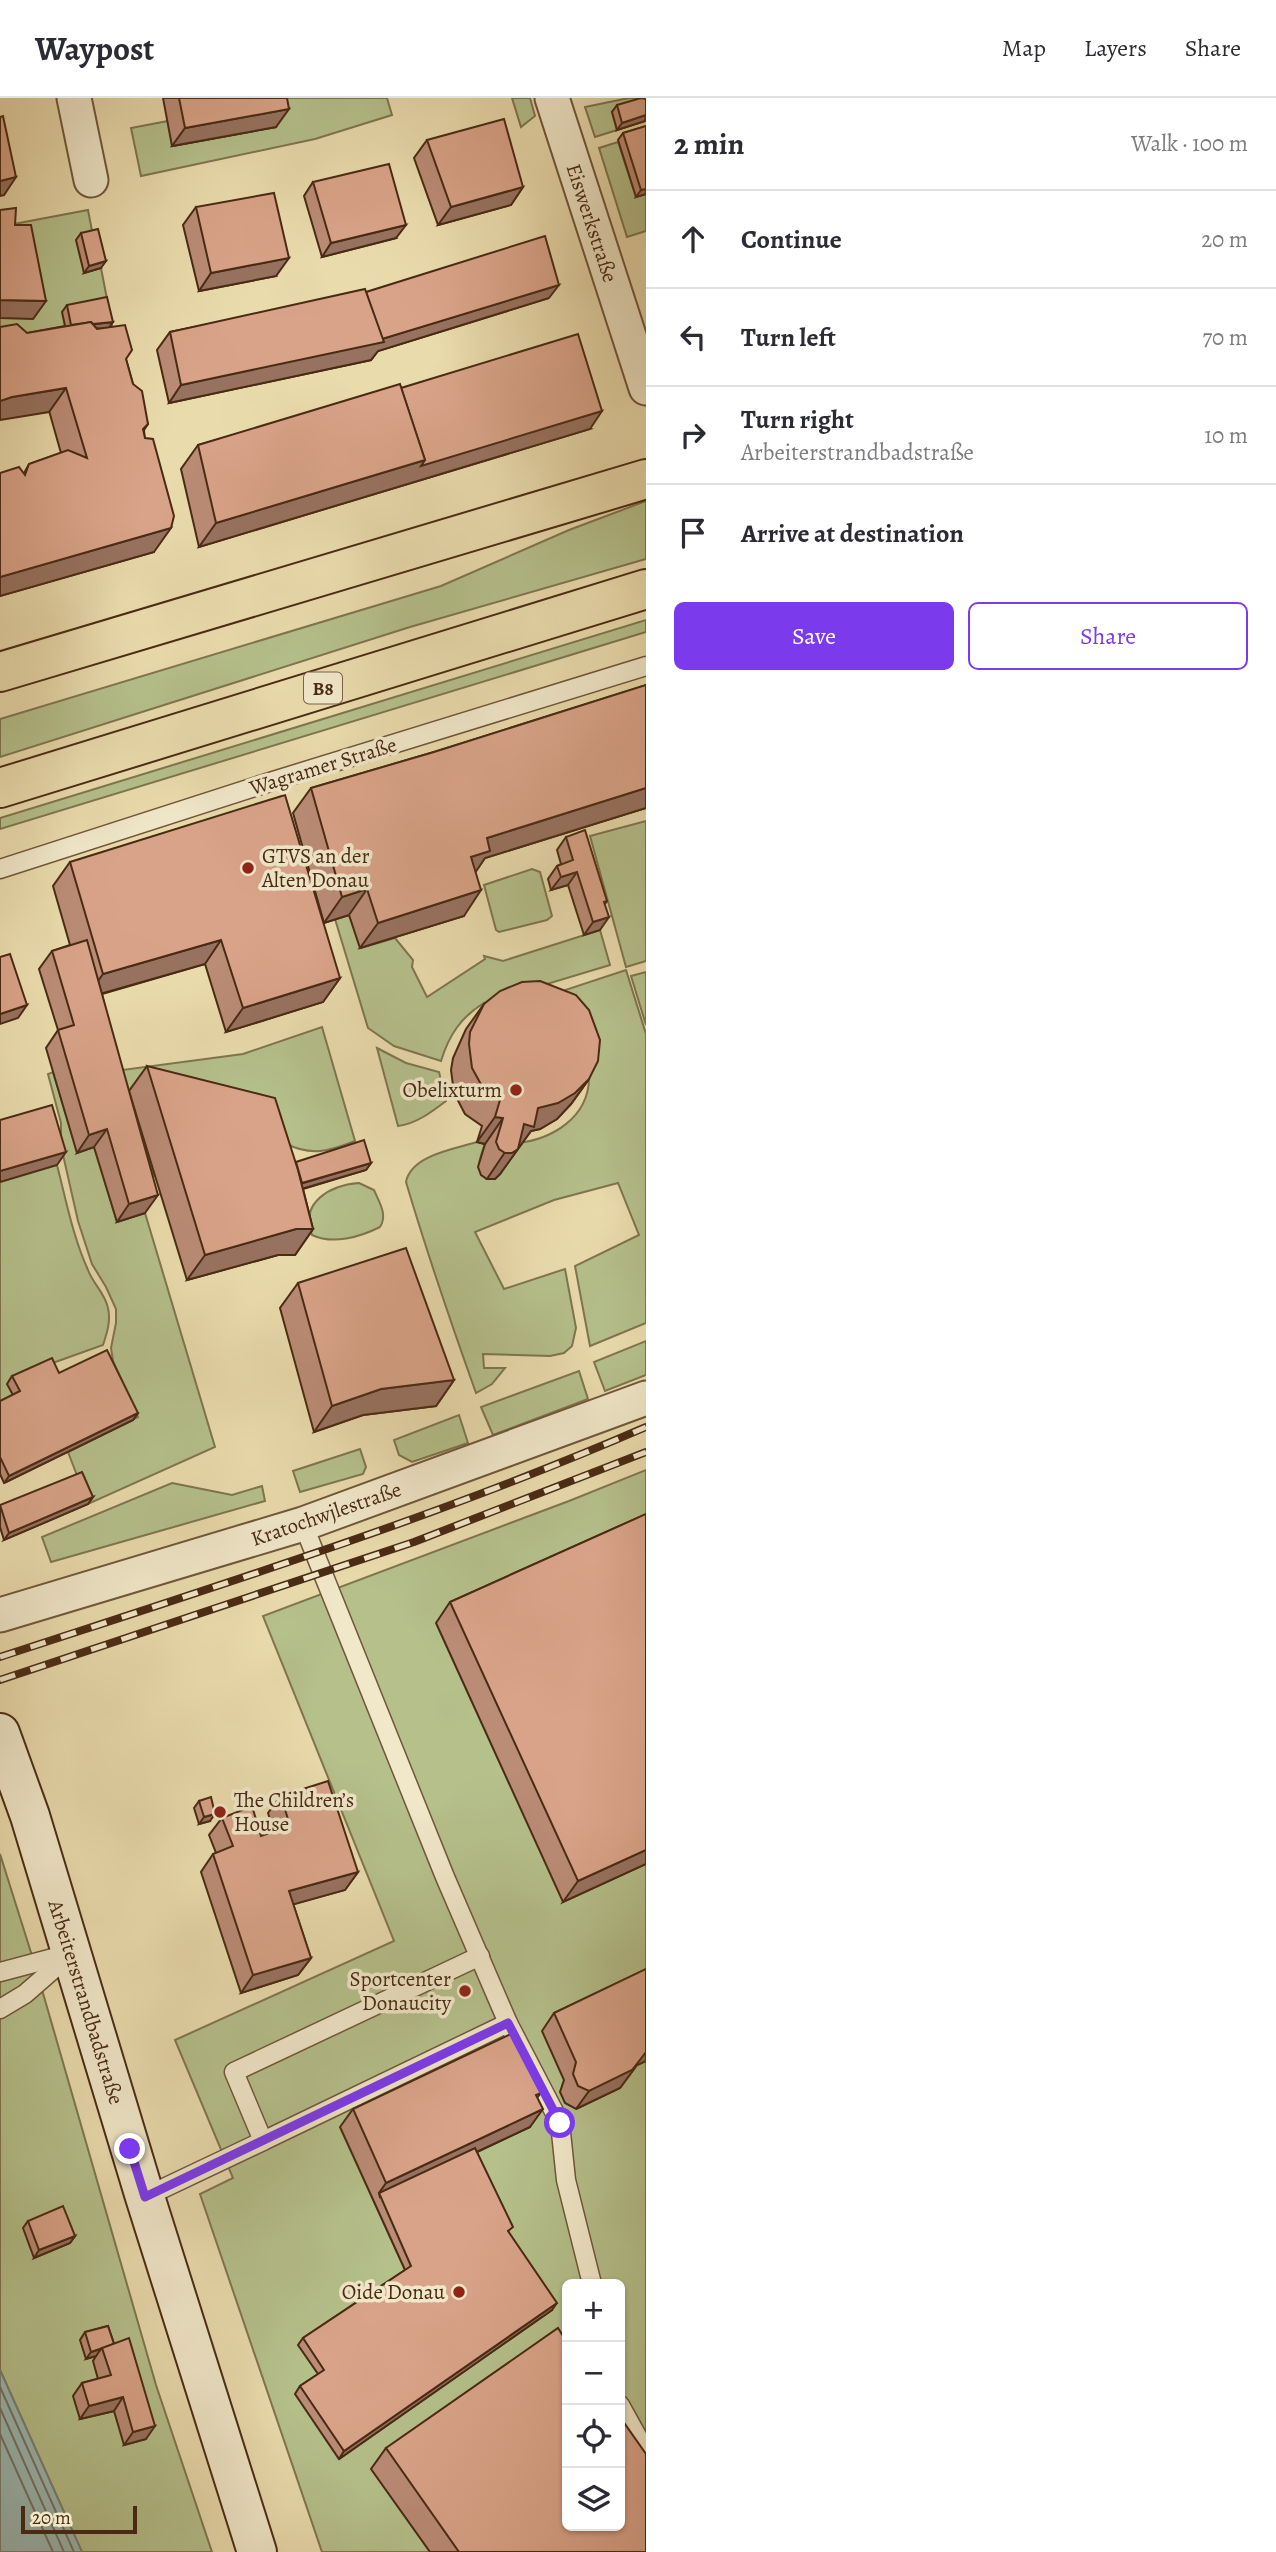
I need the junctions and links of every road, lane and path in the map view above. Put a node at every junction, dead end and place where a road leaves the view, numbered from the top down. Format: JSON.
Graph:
{"nodes":[{"id":1,"x":74,"y":98,"type":"edge"},
{"id":2,"x":552,"y":98,"type":"edge"},
{"id":3,"x":90,"y":180,"type":"dead end"},
{"id":4,"x":646,"y":388,"type":"edge"},
{"id":5,"x":646,"y":479,"type":"edge"},
{"id":6,"x":646,"y":589,"type":"edge"},
{"id":7,"x":646,"y":666,"type":"edge"},
{"id":8,"x":0,"y":672,"type":"edge"},
{"id":9,"x":0,"y":788,"type":"edge"},
{"id":10,"x":0,"y":869,"type":"edge"},
{"id":11,"x":646,"y":1398,"type":"edge"},
{"id":12,"x":303,"y":1524,"type":"junction"},
{"id":13,"x":0,"y":1615,"type":"edge"},
{"id":14,"x":0,"y":1733,"type":"edge"},
{"id":15,"x":72,"y":1953,"type":"junction"},
{"id":16,"x":480,"y":1956,"type":"junction"},
{"id":17,"x":0,"y":1972,"type":"edge"},
{"id":18,"x":0,"y":2009,"type":"edge"},
{"id":19,"x":508,"y":2023,"type":"junction"},
{"id":20,"x":263,"y":2141,"type":"junction"},
{"id":21,"x":145,"y":2197,"type":"junction"},
{"id":22,"x":591,"y":2279,"type":"edge"},
{"id":23,"x":625,"y":2414,"type":"edge"},
{"id":24,"x":646,"y":2452,"type":"edge"},
{"id":25,"x":257,"y":2552,"type":"edge"}],
"edges":[{"from":1,"to":3,"type":"street"},
{"from":2,"to":4,"type":"street","name":"Eiswerkstraße"},
{"from":5,"to":8,"type":"main road"},
{"from":6,"to":9,"type":"main road","number":"B8"},
{"from":7,"to":10,"type":"lane","name":"Wagramer Straße"},
{"from":11,"to":12,"type":"street","name":"Kratochwjlestraße"},
{"from":12,"to":13,"type":"street","name":"Kratochwjlestraße"},
{"from":12,"to":16,"type":"lane"},
{"from":14,"to":15,"type":"main road","name":"Arbeiterstrandbadstraße"},
{"from":15,"to":17,"type":"lane"},
{"from":15,"to":18,"type":"lane"},
{"from":15,"to":21,"type":"main road","name":"Arbeiterstrandbadstraße"},
{"from":16,"to":19,"type":"lane"},
{"from":16,"to":20,"type":"lane"},
{"from":19,"to":20,"type":"lane"},
{"from":19,"to":22,"type":"lane"},
{"from":20,"to":21,"type":"lane"},
{"from":21,"to":25,"type":"main road","name":"Arbeiterstrandbadstraße"},
{"from":23,"to":24,"type":"lane"}]}
